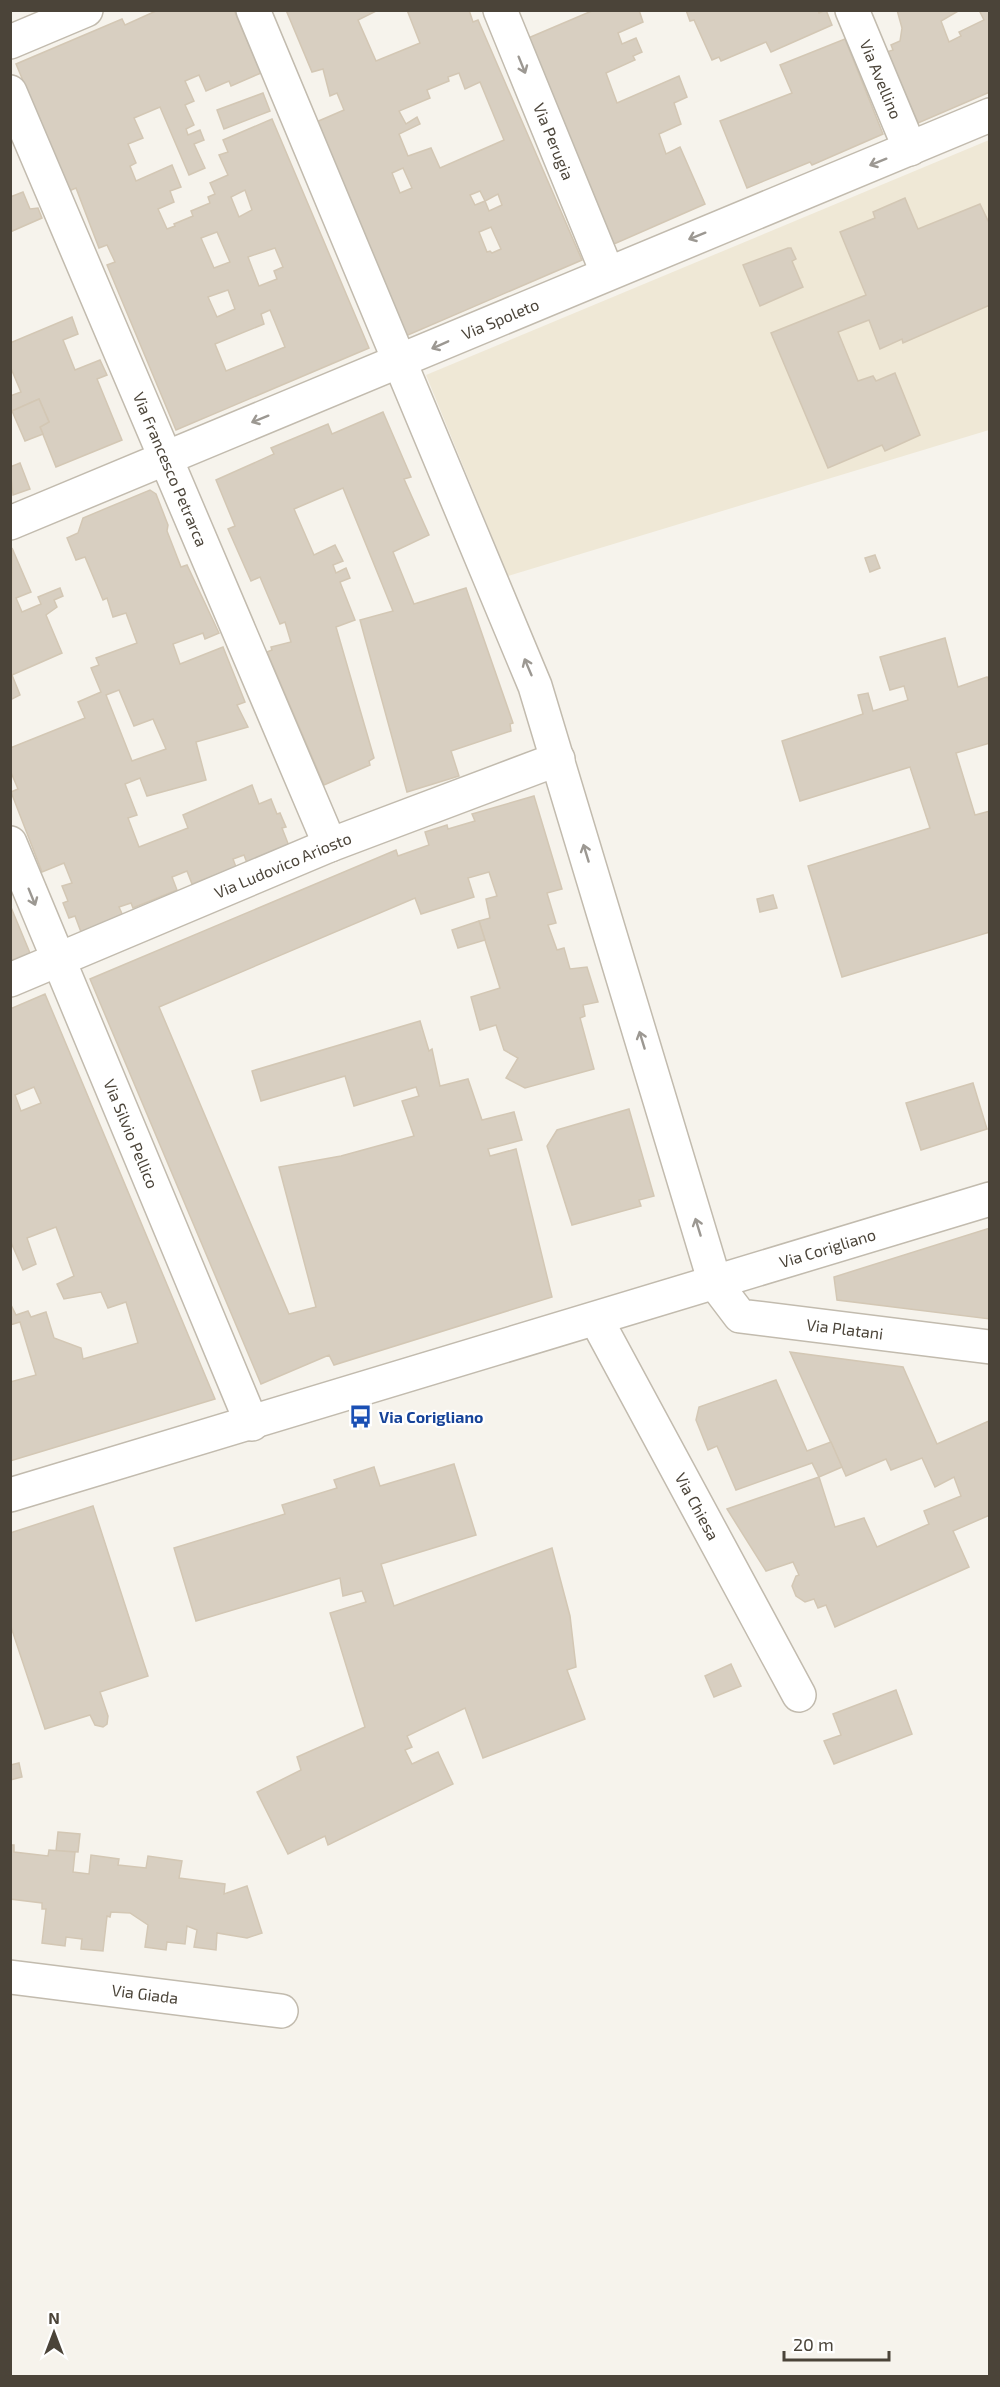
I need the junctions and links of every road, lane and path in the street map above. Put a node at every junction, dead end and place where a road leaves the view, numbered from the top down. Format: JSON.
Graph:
{"nodes":[{"id":1,"x":86,"y":10,"type":"edge"},
{"id":2,"x":253,"y":10,"type":"edge"},
{"id":3,"x":500,"y":10,"type":"edge"},
{"id":4,"x":852,"y":10,"type":"edge"},
{"id":5,"x":10,"y":42,"type":"edge"},
{"id":6,"x":10,"y":92,"type":"edge"},
{"id":7,"x":990,"y":115,"type":"edge"},
{"id":8,"x":910,"y":149,"type":"junction"},
{"id":9,"x":607,"y":272,"type":"junction"},
{"id":10,"x":400,"y":363,"type":"junction"},
{"id":11,"x":167,"y":456,"type":"junction"},
{"id":12,"x":10,"y":523,"type":"edge"},
{"id":13,"x":558,"y":759,"type":"junction"},
{"id":14,"x":10,"y":843,"type":"edge"},
{"id":15,"x":330,"y":845,"type":"junction"},
{"id":16,"x":58,"y":960,"type":"junction"},
{"id":17,"x":10,"y":980,"type":"edge"},
{"id":18,"x":990,"y":1199,"type":"edge"},
{"id":19,"x":714,"y":1283,"type":"junction"},
{"id":20,"x":596,"y":1319,"type":"junction"},
{"id":21,"x":990,"y":1347,"type":"edge"},
{"id":22,"x":252,"y":1424,"type":"junction"},
{"id":23,"x":10,"y":1495,"type":"edge"},
{"id":24,"x":799,"y":1695,"type":"dead end"},
{"id":25,"x":10,"y":1977,"type":"edge"},
{"id":26,"x":281,"y":2012,"type":"dead end"}],
"edges":[{"from":1,"to":5,"type":"street"},
{"from":2,"to":10,"type":"street"},
{"from":3,"to":9,"type":"street","name":"Via Perugia","one_way":true},
{"from":4,"to":8,"type":"street","name":"Via Avellino"},
{"from":6,"to":11,"type":"street","name":"Via Francesco Petrarca"},
{"from":7,"to":8,"type":"street","name":"Via Spoleto"},
{"from":8,"to":9,"type":"street","name":"Via Spoleto","one_way":true},
{"from":9,"to":10,"type":"street","name":"Via Spoleto","one_way":true},
{"from":10,"to":11,"type":"street","name":"Via Spoleto","one_way":true},
{"from":13,"to":10,"type":"street","one_way":true},
{"from":11,"to":12,"type":"street","name":"Via Spoleto"},
{"from":11,"to":15,"type":"street","name":"Via Francesco Petrarca"},
{"from":13,"to":15,"type":"street","name":"Via Ludovico Ariosto"},
{"from":19,"to":13,"type":"street","one_way":true},
{"from":14,"to":16,"type":"street","name":"Via Silvio Pellico","one_way":true},
{"from":15,"to":16,"type":"street","name":"Via Ludovico Ariosto"},
{"from":16,"to":17,"type":"street","name":"Via Ludovico Ariosto"},
{"from":16,"to":22,"type":"street","name":"Via Silvio Pellico"},
{"from":18,"to":19,"type":"street","name":"Via Corigliano"},
{"from":19,"to":20,"type":"street","name":"Via Corigliano"},
{"from":19,"to":21,"type":"street","name":"Via Platani"},
{"from":20,"to":22,"type":"street","name":"Via Corigliano"},
{"from":20,"to":24,"type":"street","name":"Via Chiesa"},
{"from":22,"to":23,"type":"street","name":"Via Corigliano"},
{"from":25,"to":26,"type":"street","name":"Via Giada"}]}
